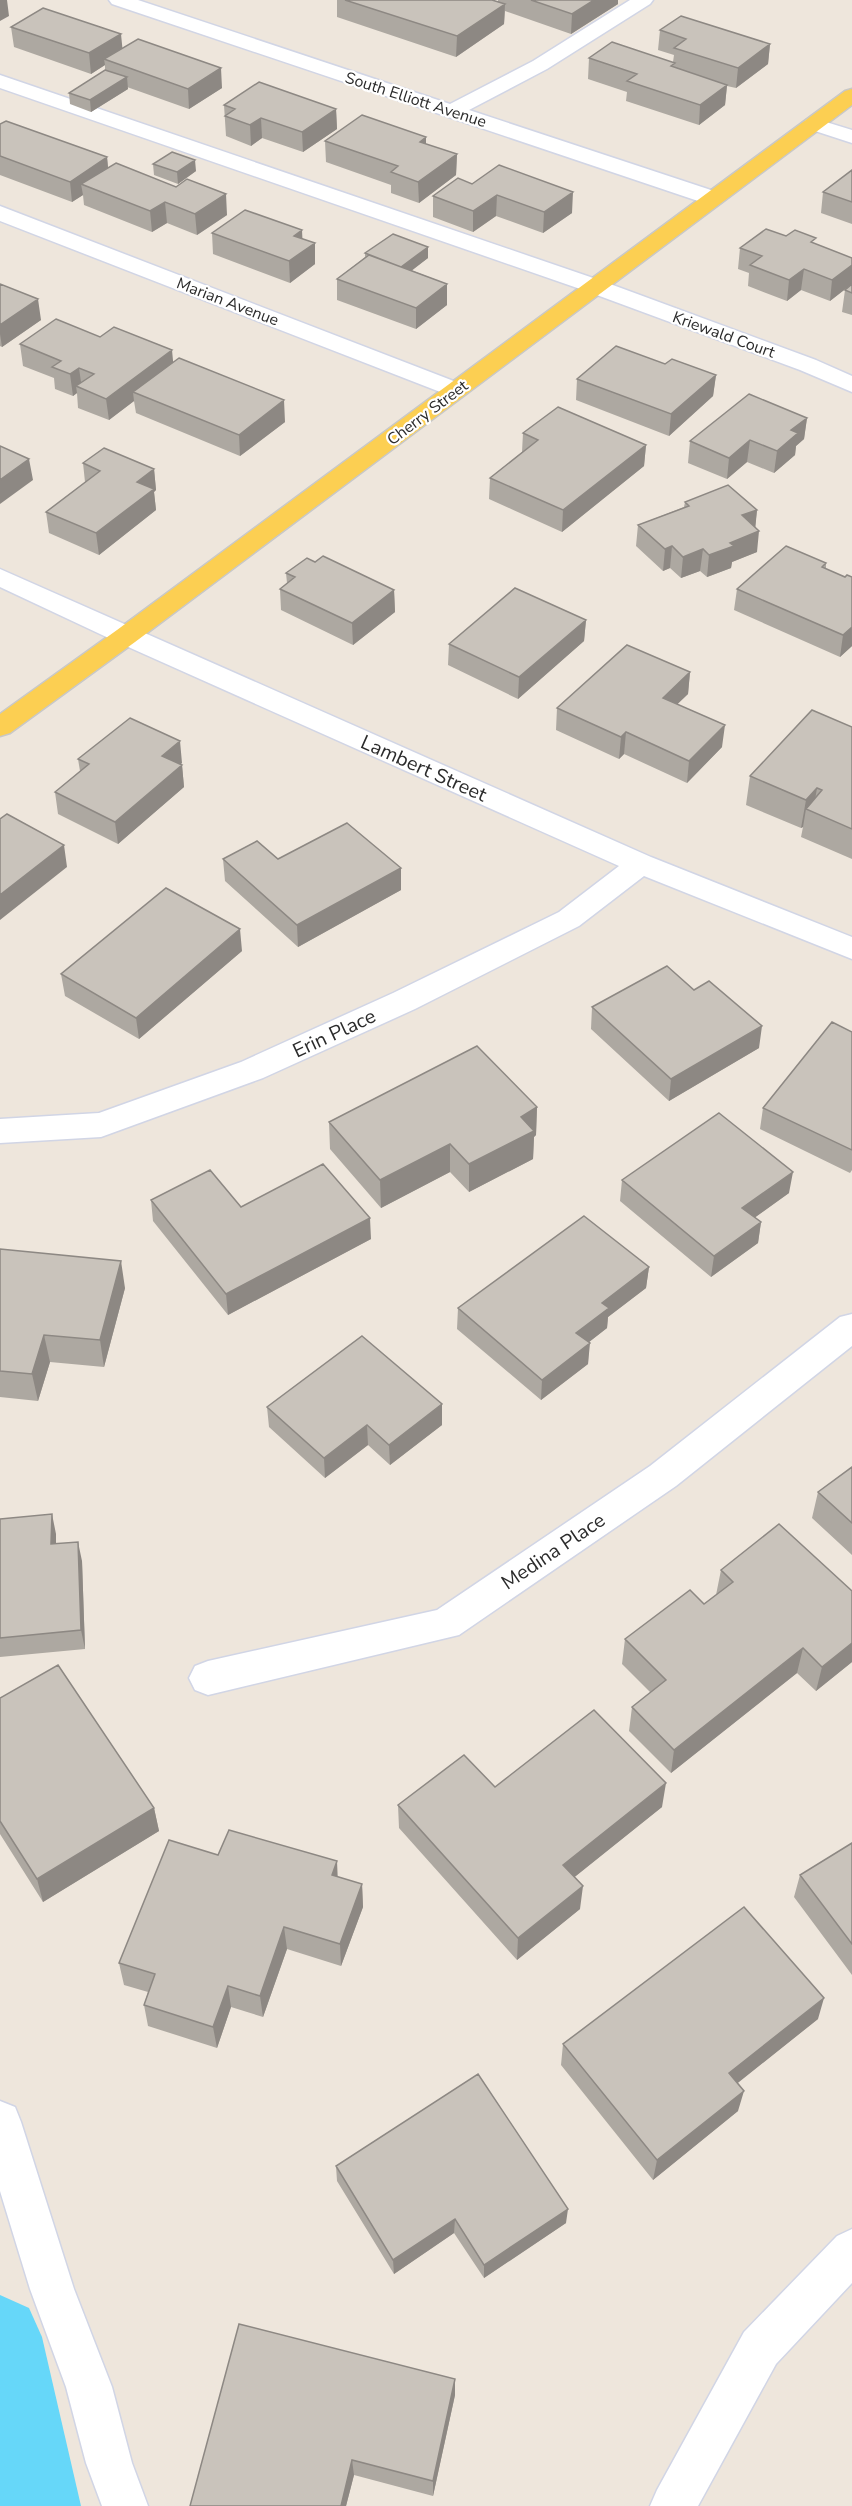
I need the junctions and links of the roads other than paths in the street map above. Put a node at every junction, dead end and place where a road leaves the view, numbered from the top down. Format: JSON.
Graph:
{"nodes":[{"id":1,"x":119,"y":0,"type":"edge"},
{"id":2,"x":643,"y":0,"type":"edge"},
{"id":3,"x":0,"y":81,"type":"edge"},
{"id":4,"x":852,"y":95,"type":"edge"},
{"id":5,"x":452,"y":111,"type":"junction"},
{"id":6,"x":813,"y":124,"type":"junction"},
{"id":7,"x":852,"y":137,"type":"edge"},
{"id":8,"x":712,"y":198,"type":"junction"},
{"id":9,"x":0,"y":213,"type":"edge"},
{"id":10,"x":594,"y":286,"type":"junction"},
{"id":11,"x":852,"y":385,"type":"edge"},
{"id":12,"x":456,"y":390,"type":"junction"},
{"id":13,"x":0,"y":577,"type":"edge"},
{"id":14,"x":126,"y":636,"type":"junction"},
{"id":15,"x":0,"y":727,"type":"edge"},
{"id":16,"x":641,"y":864,"type":"junction"},
{"id":17,"x":852,"y":949,"type":"edge"},
{"id":18,"x":0,"y":1131,"type":"edge"},
{"id":19,"x":852,"y":1327,"type":"edge"},
{"id":20,"x":208,"y":1678,"type":"dead end"},
{"id":21,"x":0,"y":2122,"type":"edge"},
{"id":22,"x":852,"y":2251,"type":"edge"},
{"id":23,"x":125,"y":2506,"type":"edge"},
{"id":24,"x":673,"y":2506,"type":"edge"}],
"edges":[{"from":1,"to":5,"type":"street","name":"South Elliott Avenue"},
{"from":2,"to":5,"type":"street"},
{"from":3,"to":10,"type":"street","name":"Kriewald Court"},
{"from":4,"to":6,"type":"main road","name":"Cherry Street"},
{"from":5,"to":8,"type":"street","name":"South Elliott Avenue"},
{"from":6,"to":7,"type":"street"},
{"from":6,"to":8,"type":"main road","name":"Cherry Street"},
{"from":8,"to":10,"type":"main road","name":"Cherry Street"},
{"from":9,"to":12,"type":"street","name":"Marian Avenue"},
{"from":10,"to":11,"type":"street","name":"Kriewald Court"},
{"from":10,"to":12,"type":"main road","name":"Cherry Street"},
{"from":12,"to":14,"type":"main road","name":"Cherry Street"},
{"from":13,"to":14,"type":"street","name":"Lambert Street"},
{"from":14,"to":15,"type":"main road","name":"Cherry Street"},
{"from":14,"to":16,"type":"street","name":"Lambert Street"},
{"from":16,"to":17,"type":"street","name":"Lambert Street"},
{"from":16,"to":18,"type":"street","name":"Erin Place"},
{"from":19,"to":20,"type":"street","name":"Medina Place"},
{"from":21,"to":23,"type":"street"},
{"from":22,"to":24,"type":"street"}]}
